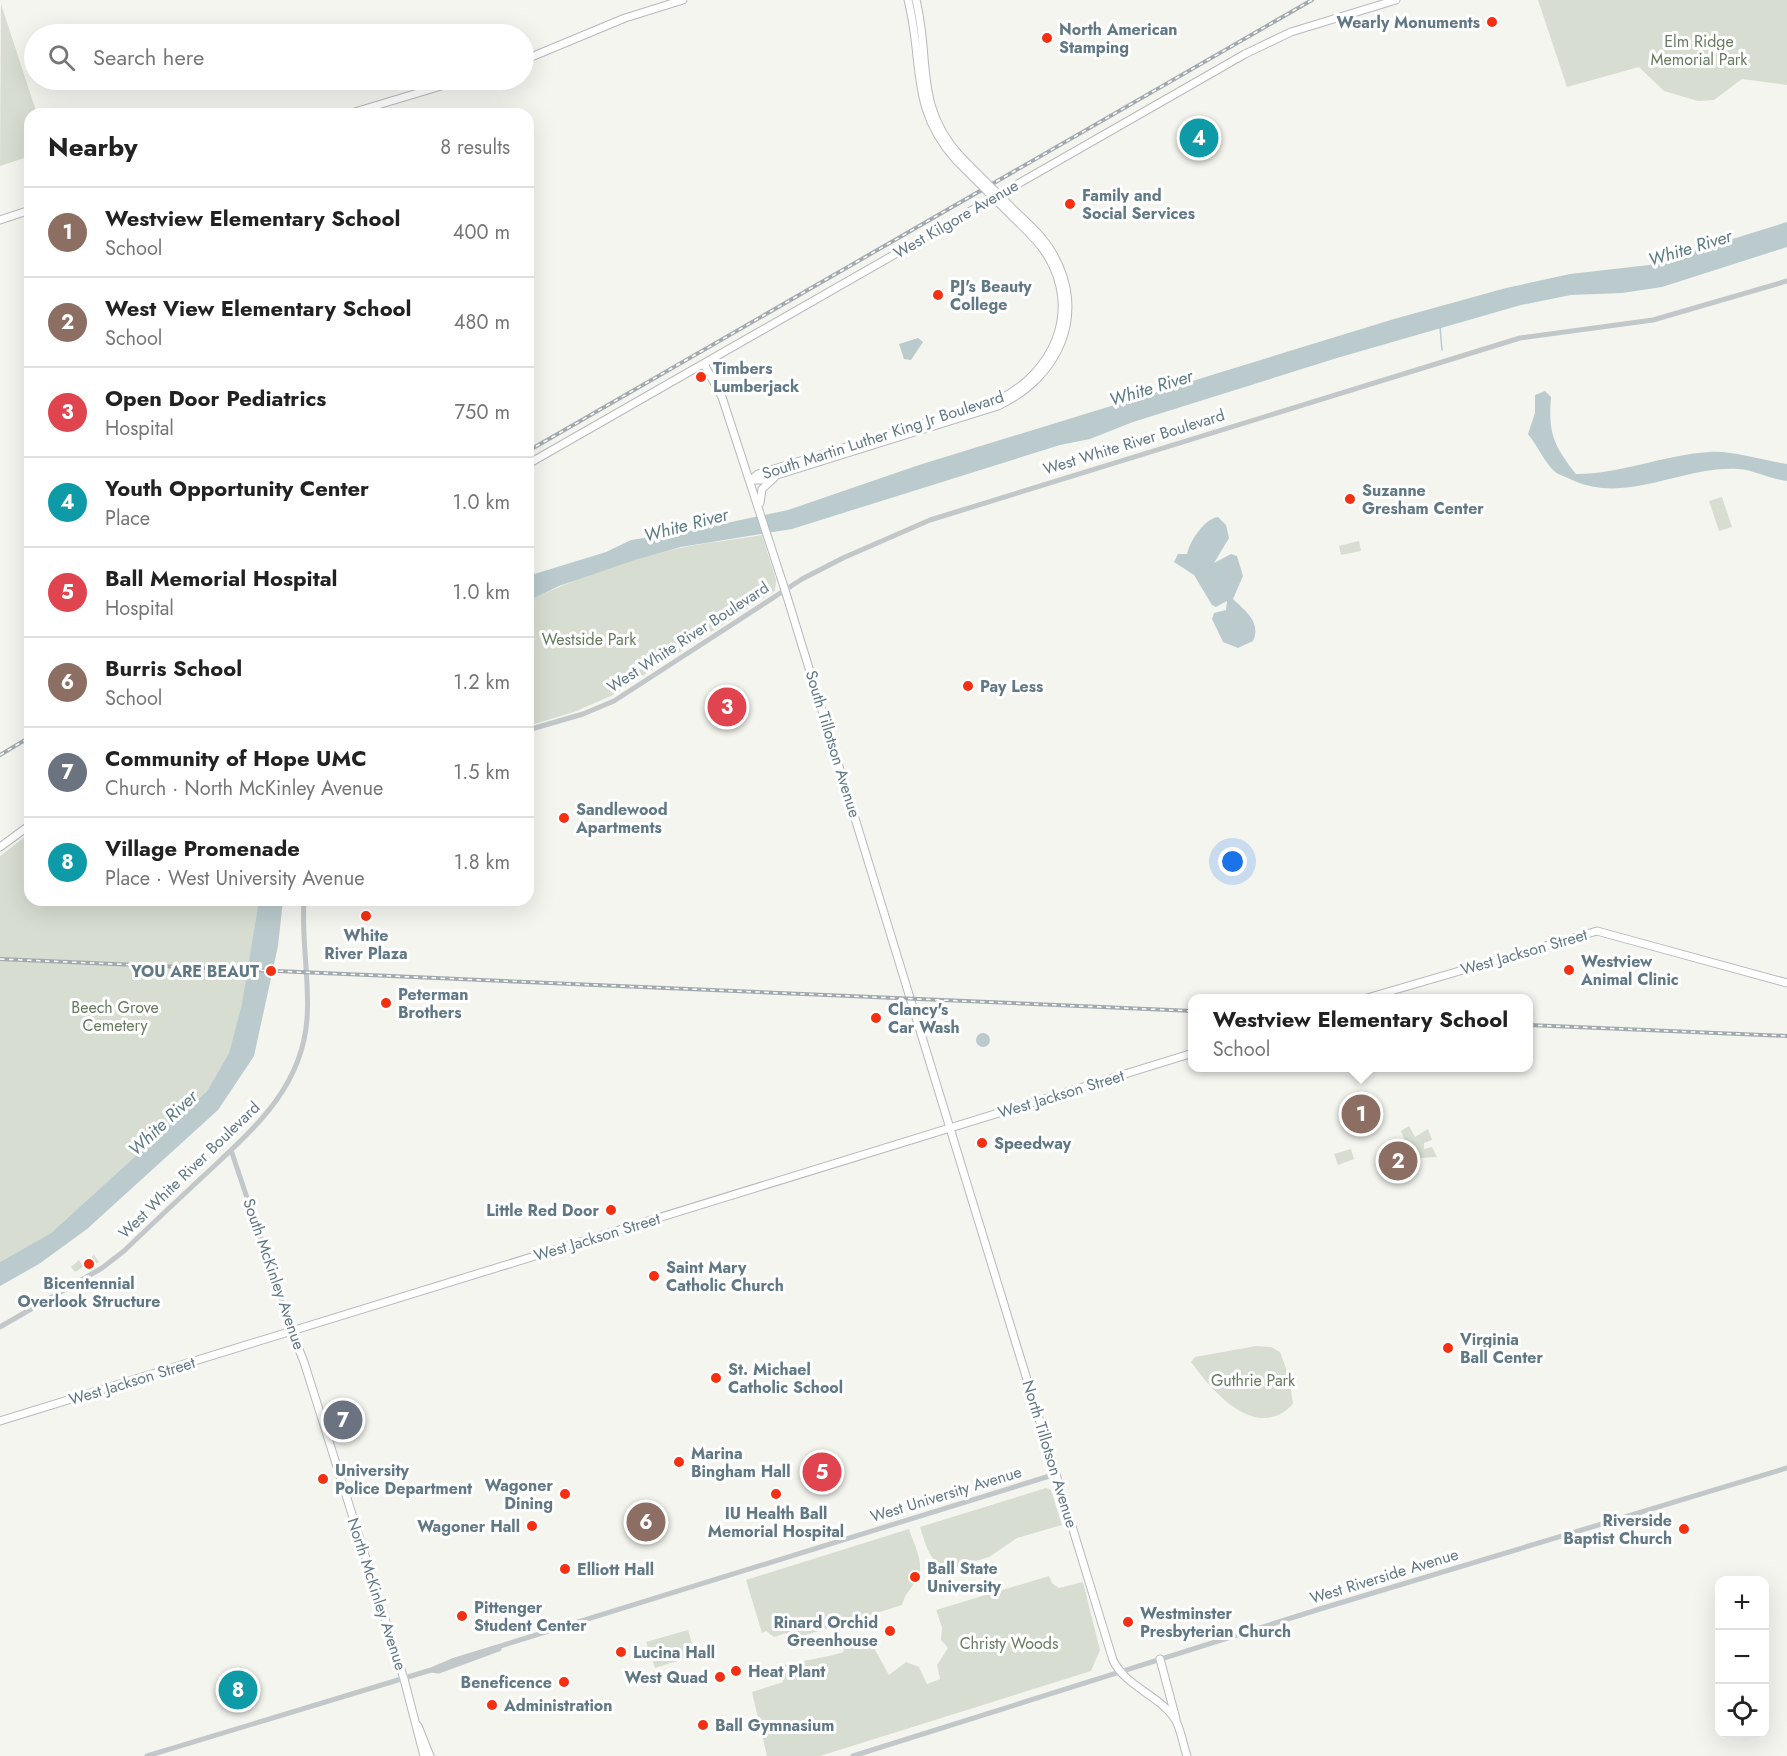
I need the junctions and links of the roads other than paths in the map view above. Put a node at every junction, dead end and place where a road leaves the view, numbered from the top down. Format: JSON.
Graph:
{"nodes":[{"id":1,"x":683,"y":0,"type":"edge"},
{"id":2,"x":908,"y":0,"type":"edge"},
{"id":3,"x":915,"y":0,"type":"edge"},
{"id":4,"x":1396,"y":0,"type":"edge"},
{"id":5,"x":534,"y":56,"type":"edge"},
{"id":6,"x":428,"y":90,"type":"edge"},
{"id":7,"x":368,"y":108,"type":"edge"},
{"id":8,"x":958,"y":158,"type":"junction"},
{"id":9,"x":24,"y":212,"type":"edge"},
{"id":10,"x":1015,"y":215,"type":"junction"},
{"id":11,"x":0,"y":220,"type":"edge"},
{"id":12,"x":1787,"y":281,"type":"edge"},
{"id":13,"x":704,"y":364,"type":"junction"},
{"id":14,"x":534,"y":461,"type":"edge"},
{"id":15,"x":781,"y":473,"type":"junction"},
{"id":16,"x":751,"y":480,"type":"junction"},
{"id":17,"x":758,"y":498,"type":"junction"},
{"id":18,"x":785,"y":590,"type":"junction"},
{"id":19,"x":534,"y":728,"type":"edge"},
{"id":20,"x":24,"y":829,"type":"edge"},
{"id":21,"x":0,"y":847,"type":"edge"},
{"id":22,"x":304,"y":906,"type":"edge"},
{"id":23,"x":1787,"y":983,"type":"edge"},
{"id":24,"x":1384,"y":994,"type":"edge"},
{"id":25,"x":1188,"y":1055,"type":"edge"},
{"id":26,"x":952,"y":1128,"type":"junction"},
{"id":27,"x":231,"y":1150,"type":"junction"},
{"id":28,"x":0,"y":1327,"type":"edge"},
{"id":29,"x":292,"y":1332,"type":"junction"},
{"id":30,"x":315,"y":1398,"type":"joint"},
{"id":31,"x":0,"y":1420,"type":"edge"},
{"id":32,"x":1787,"y":1468,"type":"edge"},
{"id":33,"x":1056,"y":1474,"type":"junction"},
{"id":34,"x":1160,"y":1659,"type":"junction"},
{"id":35,"x":1120,"y":1671,"type":"junction"},
{"id":36,"x":404,"y":1679,"type":"junction"},
{"id":37,"x":1176,"y":1721,"type":"junction"},
{"id":38,"x":418,"y":1726,"type":"junction"},
{"id":39,"x":147,"y":1756,"type":"edge"},
{"id":40,"x":424,"y":1756,"type":"edge"},
{"id":41,"x":430,"y":1756,"type":"edge"},
{"id":42,"x":853,"y":1756,"type":"edge"},
{"id":43,"x":1187,"y":1756,"type":"edge"}],
"edges":[{"from":1,"to":5,"type":"main road"},
{"from":2,"to":8,"type":"main road","name":"South Martin Luther King Jr Boulevard"},
{"from":3,"to":8,"type":"main road","name":"South Martin Luther King Jr Boulevard"},
{"from":4,"to":13,"type":"main road","name":"West Kilgore Avenue"},
{"from":6,"to":7,"type":"main road"},
{"from":8,"to":10,"type":"main road","name":"South Martin Luther King Jr Boulevard","bridge":true},
{"from":9,"to":11,"type":"main road"},
{"from":10,"to":15,"type":"main road","name":"South Martin Luther King Jr Boulevard"},
{"from":10,"to":16,"type":"main road","name":"South Martin Luther King Jr Boulevard"},
{"from":12,"to":18,"type":"street","name":"West White River Boulevard"},
{"from":13,"to":14,"type":"main road","name":"West Kilgore Avenue"},
{"from":13,"to":16,"type":"main road"},
{"from":15,"to":16,"type":"main road","name":"South Martin Luther King Jr Boulevard"},
{"from":15,"to":17,"type":"main road"},
{"from":16,"to":17,"type":"main road"},
{"from":17,"to":18,"type":"main road","name":"South Tillotson Avenue"},
{"from":18,"to":19,"type":"street","name":"West White River Boulevard"},
{"from":18,"to":26,"type":"main road","name":"South Tillotson Avenue"},
{"from":20,"to":21,"type":"main road"},
{"from":22,"to":27,"type":"street","name":"West White River Boulevard"},
{"from":23,"to":24,"type":"main road","name":"West Jackson Street"},
{"from":25,"to":26,"type":"main road","name":"West Jackson Street"},
{"from":26,"to":29,"type":"main road","name":"West Jackson Street"},
{"from":26,"to":33,"type":"main road","name":"North Tillotson Avenue"},
{"from":27,"to":28,"type":"street","name":"West White River Boulevard"},
{"from":27,"to":29,"type":"street","name":"South McKinley Avenue"},
{"from":29,"to":30,"type":"main road","name":"South McKinley Avenue"},
{"from":29,"to":31,"type":"main road","name":"West Jackson Street"},
{"from":30,"to":36,"type":"main road","name":"North McKinley Avenue"},
{"from":32,"to":34,"type":"street","name":"West Riverside Avenue"},
{"from":33,"to":35,"type":"main road","name":"North Tillotson Avenue"},
{"from":33,"to":36,"type":"street","name":"West University Avenue"},
{"from":34,"to":35,"type":"street","name":"West Riverside Avenue"},
{"from":34,"to":37,"type":"main road"},
{"from":35,"to":37,"type":"main road","name":"North Tillotson Avenue"},
{"from":35,"to":42,"type":"street","name":"West Riverside Avenue"},
{"from":36,"to":38,"type":"main road","name":"North McKinley Avenue"},
{"from":36,"to":39,"type":"street","name":"West University Avenue"},
{"from":37,"to":43,"type":"main road","name":"North Tillotson Avenue"},
{"from":38,"to":40,"type":"main road","name":"North McKinley Avenue"},
{"from":38,"to":41,"type":"main road"}]}
